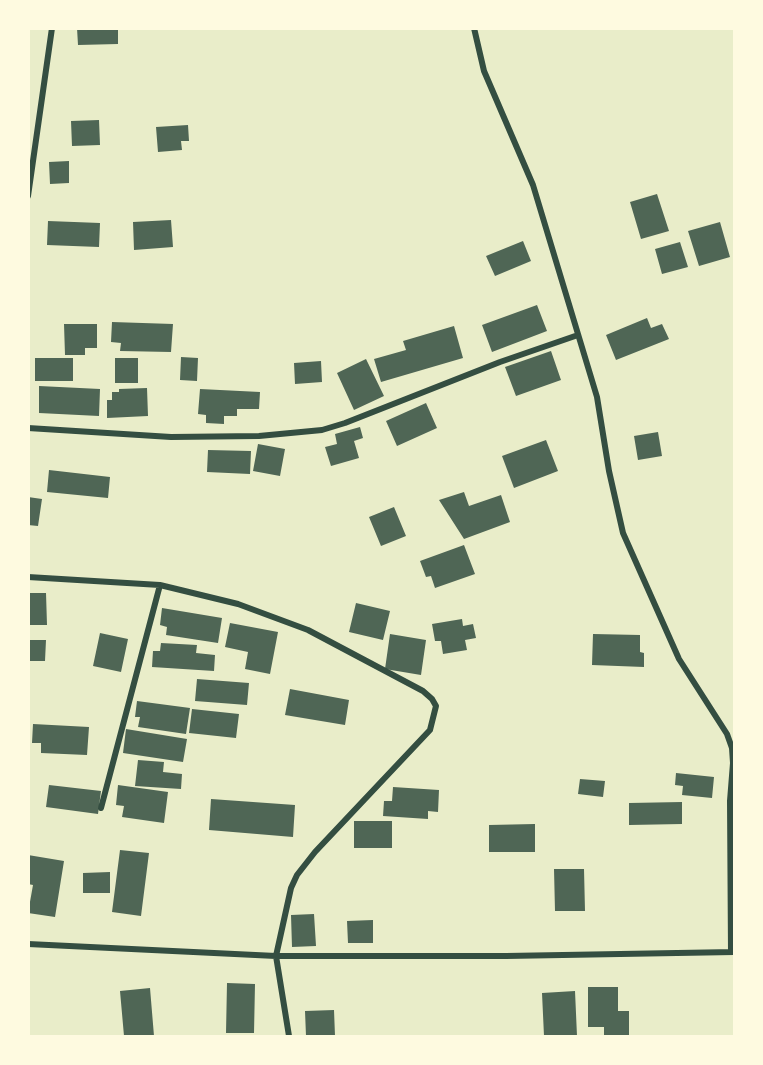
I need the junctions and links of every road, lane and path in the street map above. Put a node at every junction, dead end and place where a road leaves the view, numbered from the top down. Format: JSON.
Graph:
{"nodes":[{"id":1,"x":52,"y":28,"type":"edge"},
{"id":2,"x":474,"y":28,"type":"edge"},
{"id":3,"x":28,"y":196,"type":"edge"},
{"id":4,"x":578,"y":335,"type":"junction"},
{"id":5,"x":28,"y":428,"type":"edge"},
{"id":6,"x":28,"y":577,"type":"edge"},
{"id":7,"x":160,"y":585,"type":"junction"},
{"id":8,"x":732,"y":801,"type":"edge"},
{"id":9,"x":101,"y":808,"type":"dead end"},
{"id":10,"x":28,"y":944,"type":"edge"},
{"id":11,"x":733,"y":952,"type":"edge"},
{"id":12,"x":276,"y":956,"type":"junction"},
{"id":13,"x":289,"y":1036,"type":"edge"}],
"edges":[{"from":1,"to":3,"type":"street"},
{"from":2,"to":4,"type":"street"},
{"from":4,"to":5,"type":"street"},
{"from":4,"to":8,"type":"street"},
{"from":6,"to":7,"type":"street"},
{"from":7,"to":9,"type":"street"},
{"from":7,"to":12,"type":"street"},
{"from":8,"to":11,"type":"street"},
{"from":10,"to":12,"type":"street"},
{"from":11,"to":12,"type":"street"},
{"from":12,"to":13,"type":"street"}]}
